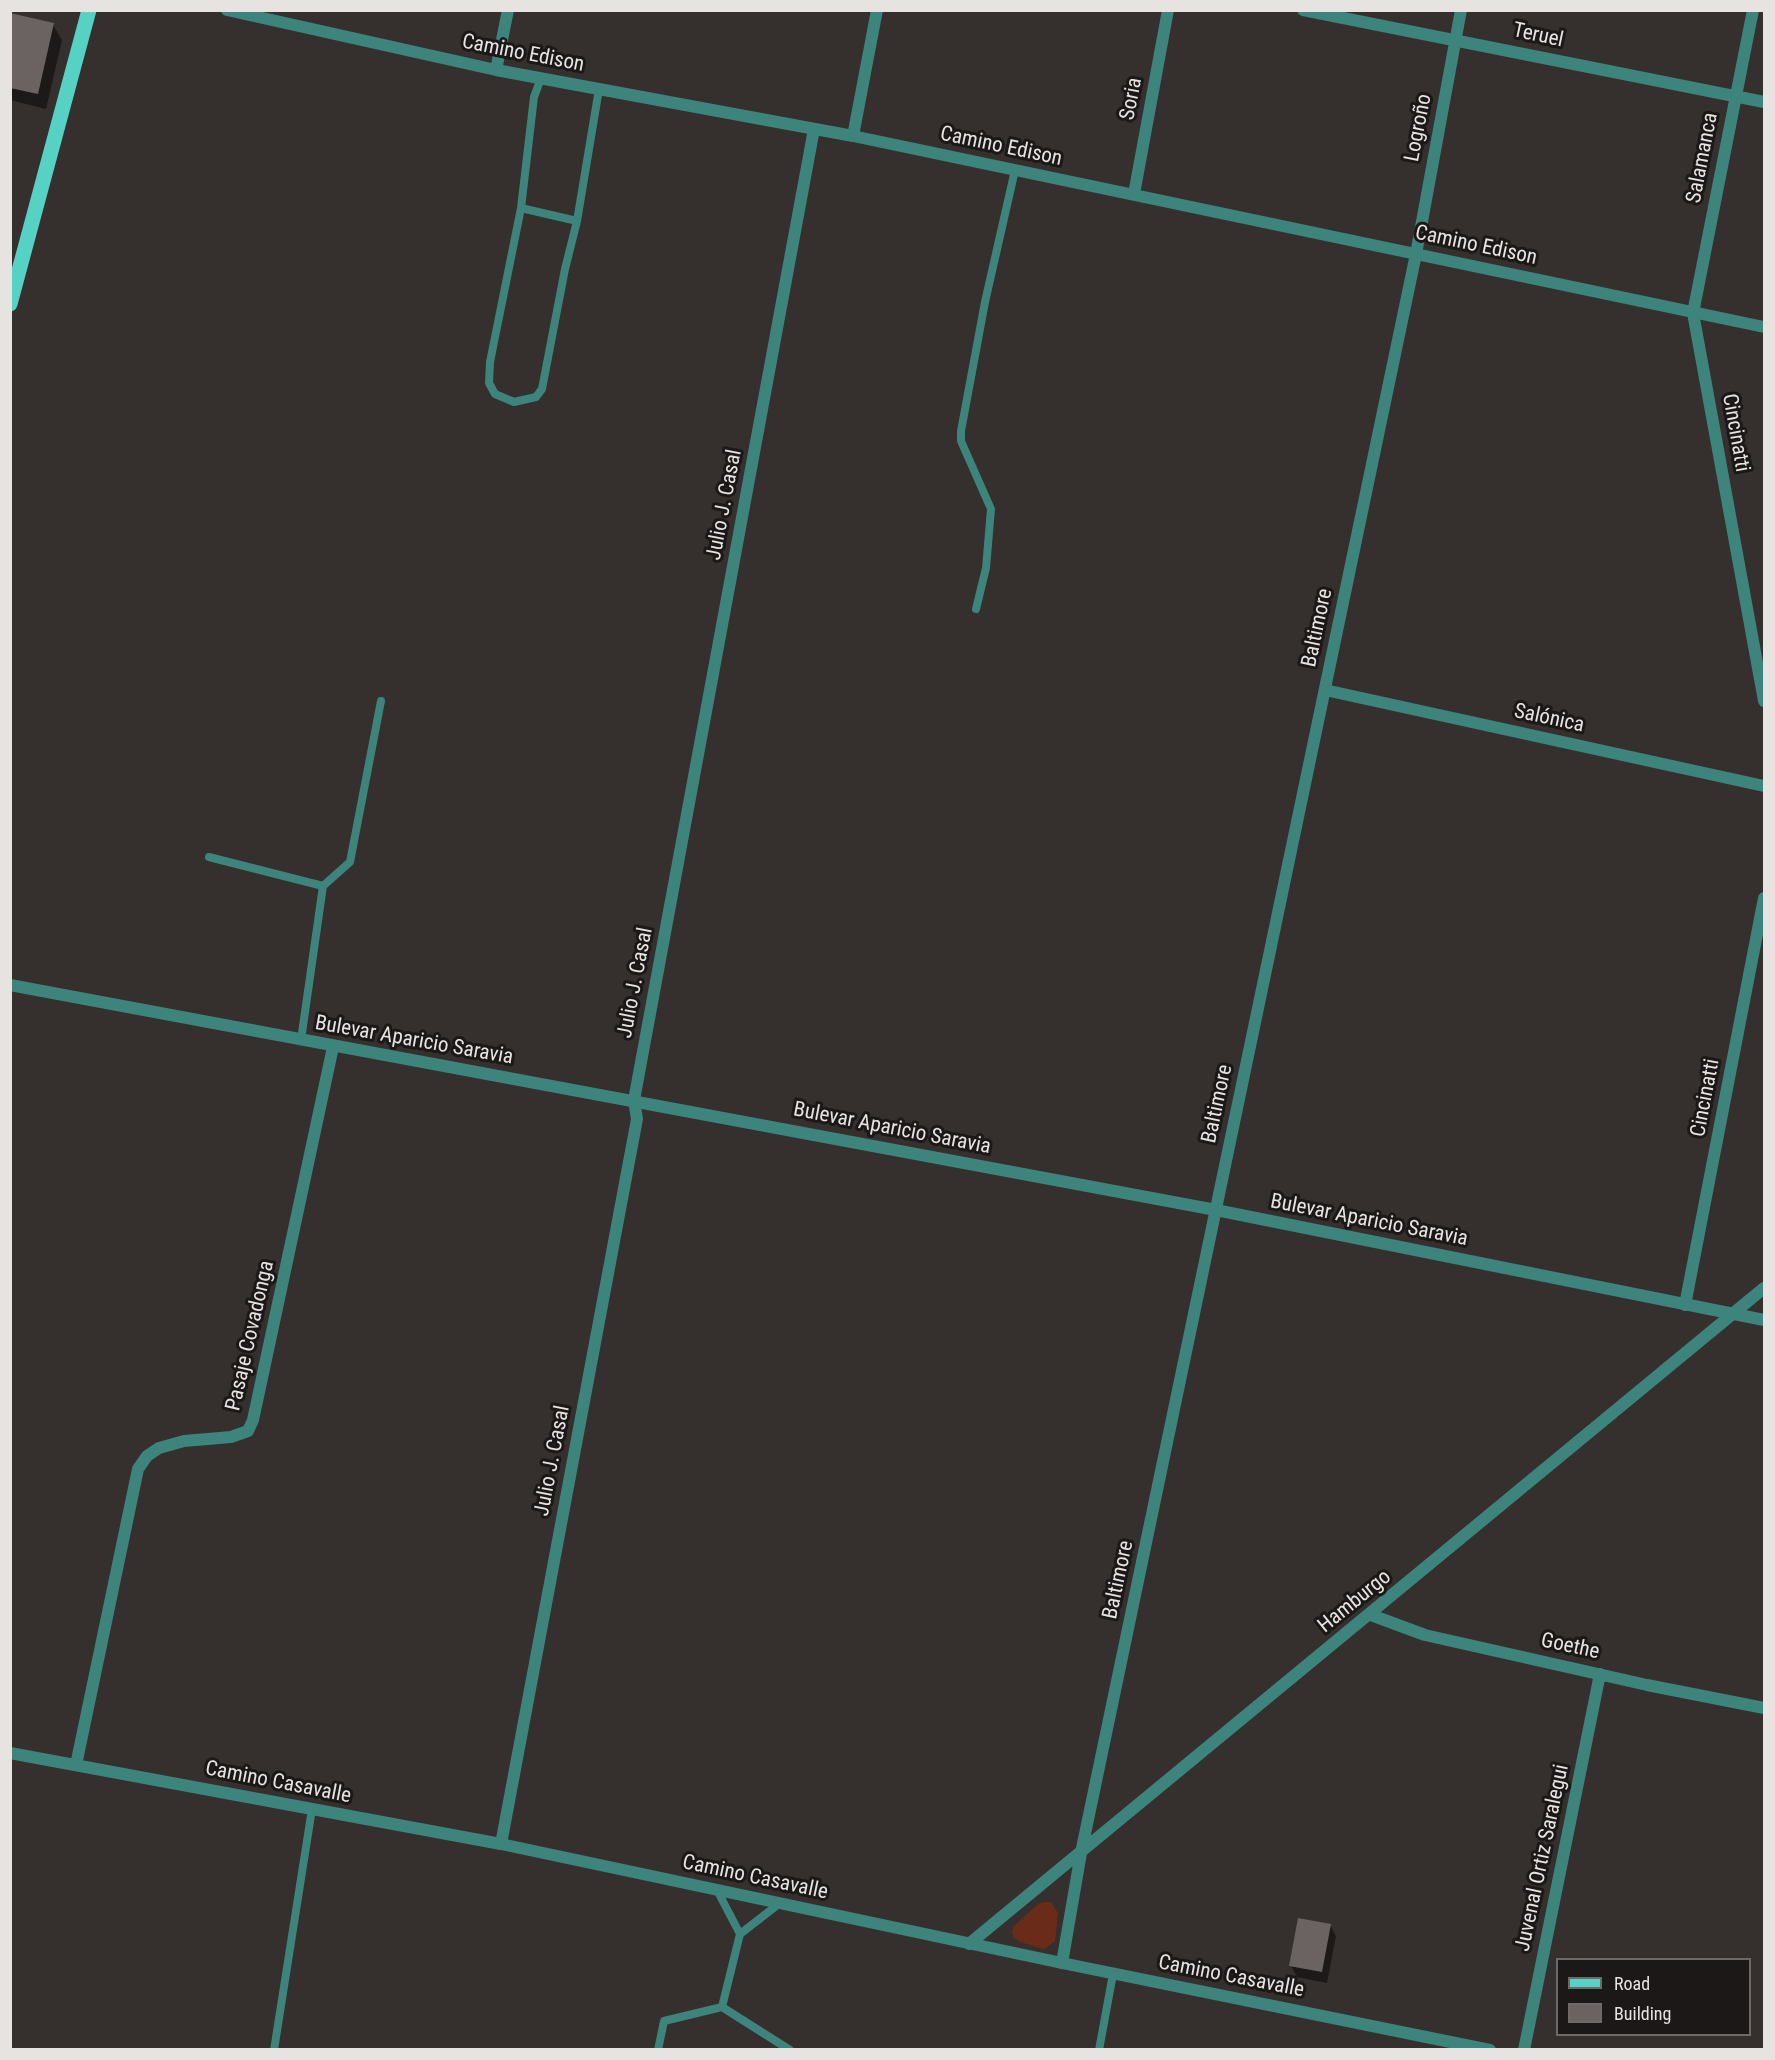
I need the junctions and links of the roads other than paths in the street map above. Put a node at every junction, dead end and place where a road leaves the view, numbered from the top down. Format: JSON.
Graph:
{"nodes":[{"id":1,"x":89,"y":10,"type":"edge"},
{"id":2,"x":227,"y":10,"type":"edge"},
{"id":3,"x":508,"y":10,"type":"edge"},
{"id":4,"x":878,"y":10,"type":"edge"},
{"id":5,"x":1168,"y":10,"type":"edge"},
{"id":6,"x":1303,"y":10,"type":"edge"},
{"id":7,"x":1461,"y":10,"type":"edge"},
{"id":8,"x":1753,"y":10,"type":"edge"},
{"id":9,"x":1456,"y":39,"type":"junction"},
{"id":10,"x":496,"y":70,"type":"junction"},
{"id":11,"x":541,"y":78,"type":"junction"},
{"id":12,"x":599,"y":89,"type":"junction"},
{"id":13,"x":1736,"y":97,"type":"junction"},
{"id":14,"x":1764,"y":102,"type":"edge"},
{"id":15,"x":814,"y":129,"type":"junction"},
{"id":16,"x":853,"y":136,"type":"junction"},
{"id":17,"x":1016,"y":170,"type":"junction"},
{"id":18,"x":1134,"y":194,"type":"junction"},
{"id":19,"x":521,"y":208,"type":"junction"},
{"id":20,"x":577,"y":221,"type":"junction"},
{"id":21,"x":1416,"y":254,"type":"junction"},
{"id":22,"x":10,"y":304,"type":"edge"},
{"id":23,"x":1693,"y":313,"type":"junction"},
{"id":24,"x":1764,"y":327,"type":"edge"},
{"id":25,"x":976,"y":609,"type":"dead end"},
{"id":26,"x":1325,"y":690,"type":"junction"},
{"id":27,"x":381,"y":701,"type":"dead end"},
{"id":28,"x":1764,"y":701,"type":"edge"},
{"id":29,"x":1764,"y":786,"type":"edge"},
{"id":30,"x":209,"y":857,"type":"dead end"},
{"id":31,"x":323,"y":886,"type":"junction"},
{"id":32,"x":1764,"y":898,"type":"edge"},
{"id":33,"x":10,"y":985,"type":"edge"},
{"id":34,"x":301,"y":1040,"type":"junction"},
{"id":35,"x":333,"y":1047,"type":"junction"},
{"id":36,"x":634,"y":1100,"type":"junction"},
{"id":37,"x":1216,"y":1210,"type":"junction"},
{"id":38,"x":1764,"y":1288,"type":"edge"},
{"id":39,"x":1685,"y":1305,"type":"junction"},
{"id":40,"x":1733,"y":1314,"type":"junction"},
{"id":41,"x":1764,"y":1320,"type":"edge"},
{"id":42,"x":1371,"y":1615,"type":"junction"},
{"id":43,"x":1600,"y":1674,"type":"junction"},
{"id":44,"x":1764,"y":1708,"type":"edge"},
{"id":45,"x":10,"y":1753,"type":"edge"},
{"id":46,"x":76,"y":1765,"type":"junction"},
{"id":47,"x":312,"y":1809,"type":"junction"},
{"id":48,"x":501,"y":1844,"type":"junction"},
{"id":49,"x":1081,"y":1853,"type":"junction"},
{"id":50,"x":717,"y":1890,"type":"junction"},
{"id":51,"x":780,"y":1903,"type":"junction"},
{"id":52,"x":740,"y":1934,"type":"junction"},
{"id":53,"x":969,"y":1944,"type":"junction"},
{"id":54,"x":1062,"y":1963,"type":"junction"},
{"id":55,"x":1113,"y":1974,"type":"junction"},
{"id":56,"x":722,"y":2007,"type":"junction"},
{"id":57,"x":274,"y":2049,"type":"edge"},
{"id":58,"x":658,"y":2049,"type":"edge"},
{"id":59,"x":790,"y":2049,"type":"edge"},
{"id":60,"x":1099,"y":2049,"type":"edge"},
{"id":61,"x":1490,"y":2049,"type":"edge"},
{"id":62,"x":1524,"y":2049,"type":"edge"}],
"edges":[{"from":1,"to":22,"type":"main road"},
{"from":2,"to":10,"type":"street","name":"Camino Edison"},
{"from":3,"to":10,"type":"street"},
{"from":4,"to":16,"type":"street"},
{"from":5,"to":18,"type":"street","name":"Soria"},
{"from":6,"to":9,"type":"street","name":"Teruel"},
{"from":7,"to":9,"type":"street","name":"Logroño"},
{"from":8,"to":13,"type":"street","name":"Salamanca"},
{"from":9,"to":13,"type":"street","name":"Teruel"},
{"from":9,"to":21,"type":"street","name":"Logroño"},
{"from":10,"to":11,"type":"street","name":"Camino Edison"},
{"from":11,"to":12,"type":"street","name":"Camino Edison"},
{"from":11,"to":19,"type":"lane"},
{"from":12,"to":15,"type":"street","name":"Camino Edison"},
{"from":12,"to":20,"type":"lane"},
{"from":13,"to":14,"type":"street","name":"Teruel"},
{"from":13,"to":23,"type":"street","name":"Salamanca"},
{"from":15,"to":16,"type":"street","name":"Camino Edison"},
{"from":15,"to":36,"type":"street","name":"Julio J. Casal"},
{"from":16,"to":17,"type":"street","name":"Camino Edison"},
{"from":17,"to":18,"type":"street","name":"Camino Edison"},
{"from":17,"to":25,"type":"lane"},
{"from":18,"to":21,"type":"street","name":"Camino Edison"},
{"from":19,"to":20,"type":"lane"},
{"from":19,"to":20,"type":"lane"},
{"from":21,"to":23,"type":"street","name":"Camino Edison"},
{"from":21,"to":26,"type":"street","name":"Baltimore"},
{"from":23,"to":24,"type":"street","name":"Camino Edison"},
{"from":23,"to":28,"type":"street","name":"Cincinatti"},
{"from":26,"to":29,"type":"street","name":"Salónica"},
{"from":26,"to":37,"type":"street","name":"Baltimore"},
{"from":27,"to":31,"type":"lane"},
{"from":30,"to":31,"type":"lane"},
{"from":31,"to":34,"type":"lane"},
{"from":32,"to":39,"type":"street","name":"Cincinatti"},
{"from":33,"to":34,"type":"street","name":"Bulevar Aparicio Saravia"},
{"from":34,"to":35,"type":"street","name":"Bulevar Aparicio Saravia"},
{"from":35,"to":36,"type":"street","name":"Bulevar Aparicio Saravia"},
{"from":35,"to":46,"type":"street","name":"Pasaje Covadonga"},
{"from":36,"to":37,"type":"street","name":"Bulevar Aparicio Saravia"},
{"from":36,"to":48,"type":"street","name":"Julio J. Casal"},
{"from":37,"to":39,"type":"street","name":"Bulevar Aparicio Saravia"},
{"from":37,"to":49,"type":"street","name":"Baltimore"},
{"from":38,"to":40,"type":"street","name":"Hamburgo"},
{"from":39,"to":40,"type":"street","name":"Bulevar Aparicio Saravia"},
{"from":40,"to":41,"type":"street","name":"Bulevar Aparicio Saravia"},
{"from":40,"to":42,"type":"street","name":"Hamburgo"},
{"from":42,"to":43,"type":"street","name":"Goethe"},
{"from":42,"to":49,"type":"street","name":"Hamburgo"},
{"from":43,"to":44,"type":"street","name":"Goethe"},
{"from":43,"to":62,"type":"street","name":"Juvenal Ortiz Saralegui"},
{"from":45,"to":46,"type":"street","name":"Camino Casavalle"},
{"from":46,"to":47,"type":"street","name":"Camino Casavalle"},
{"from":47,"to":48,"type":"street","name":"Camino Casavalle"},
{"from":47,"to":57,"type":"lane"},
{"from":48,"to":50,"type":"street","name":"Camino Casavalle"},
{"from":49,"to":53,"type":"street","name":"Hamburgo"},
{"from":49,"to":54,"type":"street","name":"Baltimore"},
{"from":50,"to":51,"type":"street","name":"Camino Casavalle"},
{"from":50,"to":52,"type":"lane"},
{"from":51,"to":52,"type":"lane"},
{"from":51,"to":53,"type":"street","name":"Camino Casavalle"},
{"from":52,"to":56,"type":"lane"},
{"from":53,"to":54,"type":"street","name":"Camino Casavalle"},
{"from":54,"to":55,"type":"street","name":"Camino Casavalle"},
{"from":55,"to":60,"type":"lane"},
{"from":55,"to":61,"type":"street","name":"Camino Casavalle"},
{"from":56,"to":58,"type":"lane"},
{"from":56,"to":59,"type":"lane"}]}
